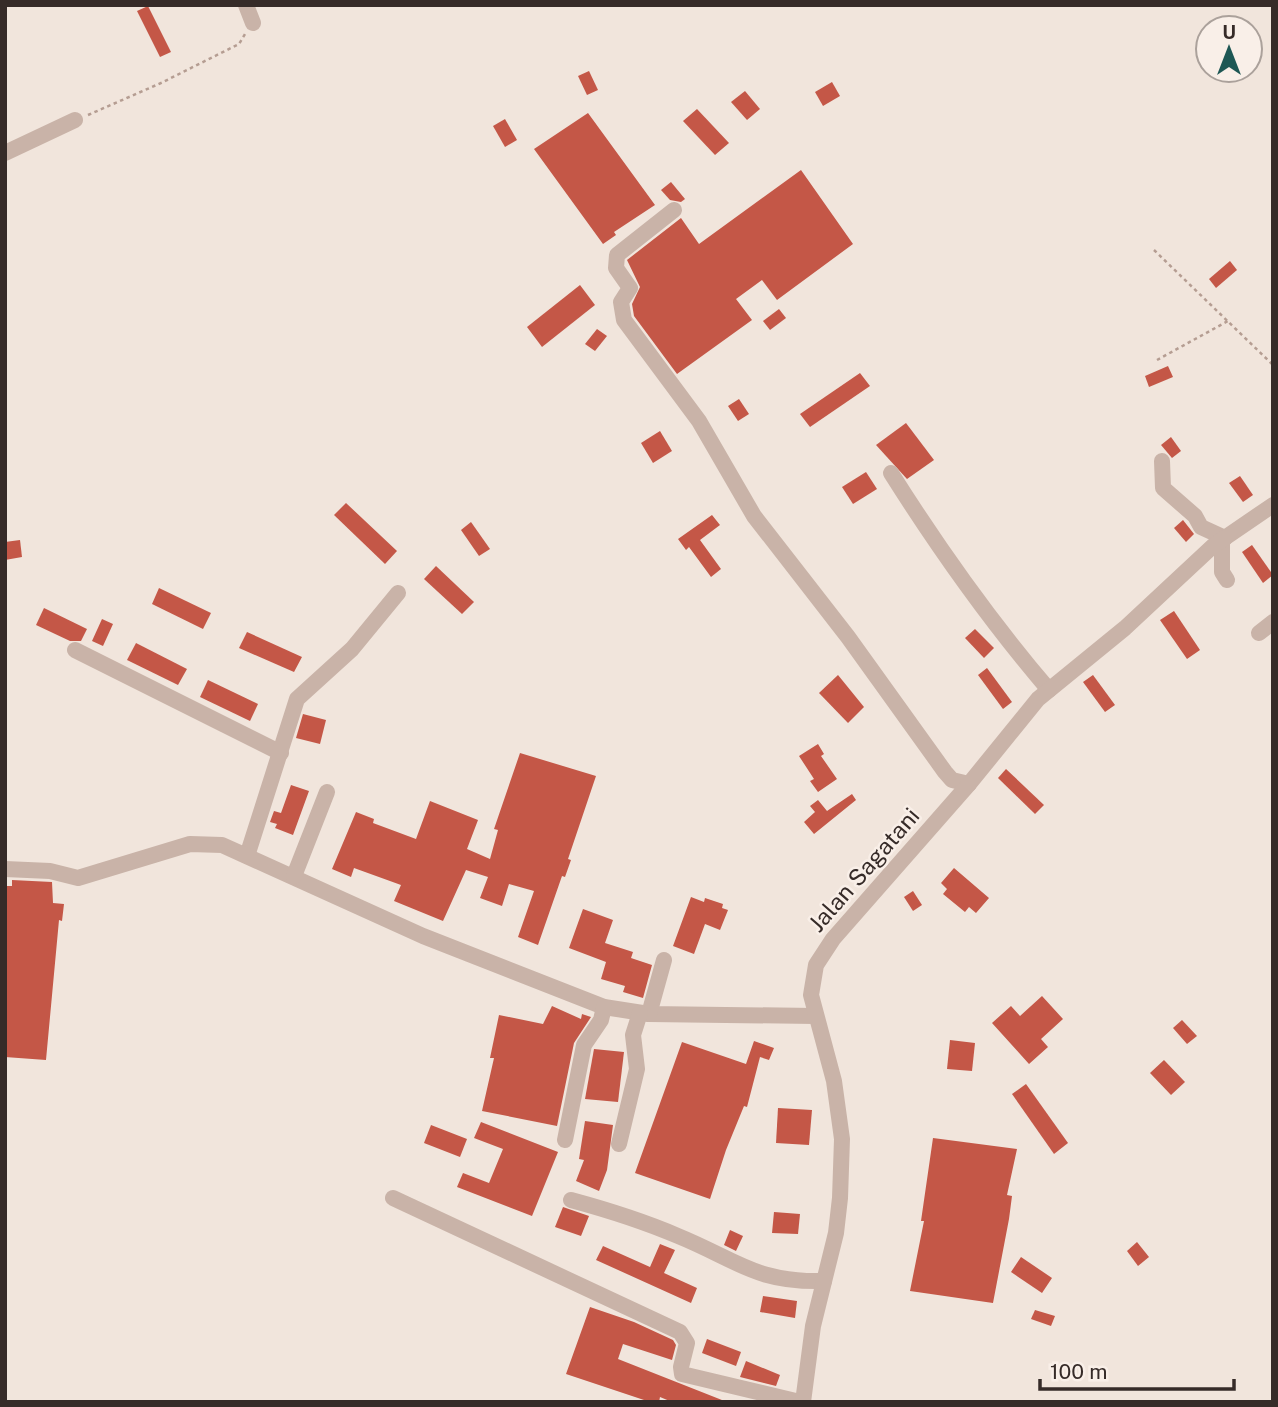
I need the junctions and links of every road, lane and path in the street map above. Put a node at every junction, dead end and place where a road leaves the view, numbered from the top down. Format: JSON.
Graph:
{"nodes":[{"id":1,"x":246,"y":5,"type":"edge"},
{"id":2,"x":253,"y":23,"type":"joint"},
{"id":3,"x":75,"y":120,"type":"joint"},
{"id":4,"x":5,"y":153,"type":"edge"},
{"id":5,"x":674,"y":210,"type":"dead end"},
{"id":6,"x":1154,"y":250,"type":"dead end"},
{"id":7,"x":1228,"y":321,"type":"junction"},
{"id":8,"x":1157,"y":360,"type":"dead end"},
{"id":9,"x":1273,"y":365,"type":"edge"},
{"id":10,"x":1162,"y":461,"type":"dead end"},
{"id":11,"x":891,"y":472,"type":"dead end"},
{"id":12,"x":1273,"y":505,"type":"edge"},
{"id":13,"x":1224,"y":539,"type":"junction"},
{"id":14,"x":1227,"y":580,"type":"dead end"},
{"id":15,"x":398,"y":593,"type":"dead end"},
{"id":16,"x":1273,"y":622,"type":"edge"},
{"id":17,"x":1259,"y":633,"type":"dead end"},
{"id":18,"x":75,"y":650,"type":"dead end"},
{"id":19,"x":1049,"y":690,"type":"junction"},
{"id":20,"x":281,"y":753,"type":"junction"},
{"id":21,"x":969,"y":784,"type":"junction"},
{"id":22,"x":327,"y":792,"type":"dead end"},
{"id":23,"x":247,"y":856,"type":"junction"},
{"id":24,"x":5,"y":869,"type":"edge"},
{"id":25,"x":294,"y":876,"type":"junction"},
{"id":26,"x":664,"y":960,"type":"dead end"},
{"id":27,"x":604,"y":1007,"type":"junction"},
{"id":28,"x":645,"y":1013,"type":"junction"},
{"id":29,"x":815,"y":1016,"type":"junction"},
{"id":30,"x":565,"y":1140,"type":"dead end"},
{"id":31,"x":619,"y":1144,"type":"dead end"},
{"id":32,"x":393,"y":1198,"type":"dead end"},
{"id":33,"x":571,"y":1200,"type":"dead end"},
{"id":34,"x":824,"y":1282,"type":"junction"},
{"id":35,"x":802,"y":1402,"type":"edge"}],
"edges":[{"from":1,"to":2,"type":"street"},
{"from":2,"to":3,"type":"path"},
{"from":3,"to":4,"type":"street"},
{"from":5,"to":21,"type":"street"},
{"from":6,"to":7,"type":"path"},
{"from":7,"to":8,"type":"path"},
{"from":7,"to":9,"type":"path"},
{"from":10,"to":13,"type":"street"},
{"from":11,"to":19,"type":"street"},
{"from":12,"to":13,"type":"street","name":"Jalan Sagatani"},
{"from":13,"to":14,"type":"street"},
{"from":13,"to":19,"type":"street","name":"Jalan Sagatani"},
{"from":15,"to":20,"type":"street"},
{"from":16,"to":17,"type":"street"},
{"from":18,"to":20,"type":"street"},
{"from":19,"to":21,"type":"street","name":"Jalan Sagatani"},
{"from":20,"to":23,"type":"street"},
{"from":21,"to":29,"type":"street","name":"Jalan Sagatani"},
{"from":22,"to":25,"type":"street"},
{"from":23,"to":24,"type":"street"},
{"from":23,"to":25,"type":"street"},
{"from":25,"to":27,"type":"street"},
{"from":26,"to":28,"type":"street"},
{"from":27,"to":28,"type":"street"},
{"from":27,"to":30,"type":"street"},
{"from":28,"to":29,"type":"street"},
{"from":28,"to":31,"type":"street"},
{"from":29,"to":34,"type":"street","name":"Jalan Sagatani"},
{"from":32,"to":35,"type":"street"},
{"from":33,"to":34,"type":"street"},
{"from":34,"to":35,"type":"street","name":"Jalan Sagatani"}]}
